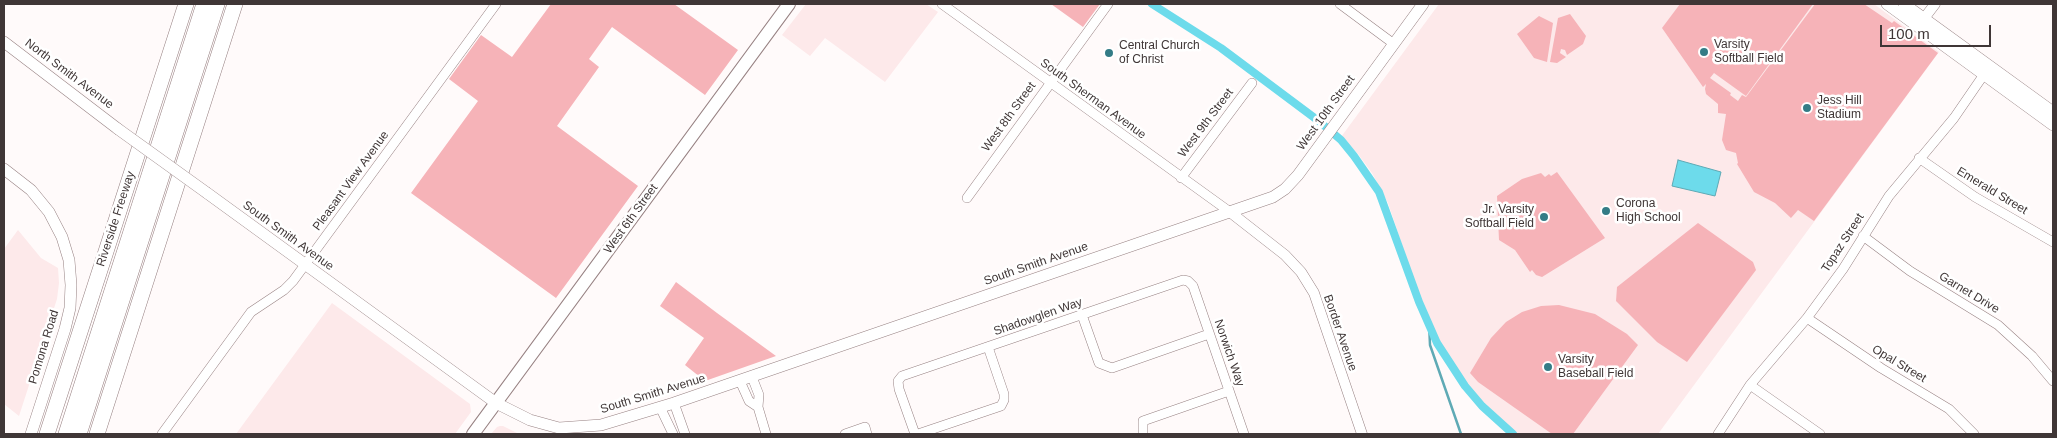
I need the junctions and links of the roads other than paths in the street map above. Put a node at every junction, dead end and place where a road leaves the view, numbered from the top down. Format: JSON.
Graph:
{"nodes":[{"id":1,"x":186,"y":4,"type":"edge"},
{"id":2,"x":204,"y":4,"type":"edge"},
{"id":3,"x":217,"y":4,"type":"edge"},
{"id":4,"x":235,"y":4,"type":"edge"},
{"id":5,"x":496,"y":4,"type":"edge"},
{"id":6,"x":790,"y":4,"type":"edge"},
{"id":7,"x":942,"y":4,"type":"edge"},
{"id":8,"x":1108,"y":4,"type":"edge"},
{"id":9,"x":1340,"y":4,"type":"edge"},
{"id":10,"x":1424,"y":4,"type":"edge"},
{"id":11,"x":1887,"y":4,"type":"edge"},
{"id":12,"x":1904,"y":4,"type":"edge"},
{"id":13,"x":1935,"y":4,"type":"edge"},
{"id":14,"x":954,"y":7,"type":"edge"},
{"id":15,"x":1921,"y":23,"type":"junction"},
{"id":16,"x":4,"y":42,"type":"edge"},
{"id":17,"x":1394,"y":44,"type":"junction"},
{"id":18,"x":1987,"y":71,"type":"junction"},
{"id":19,"x":1252,"y":82,"type":"dead end"},
{"id":20,"x":1050,"y":83,"type":"junction"},
{"id":21,"x":2053,"y":112,"type":"edge"},
{"id":22,"x":2053,"y":125,"type":"edge"},
{"id":23,"x":118,"y":129,"type":"joint"},
{"id":24,"x":1919,"y":158,"type":"junction"},
{"id":25,"x":4,"y":169,"type":"edge"},
{"id":26,"x":1181,"y":178,"type":"junction"},
{"id":27,"x":967,"y":198,"type":"dead end"},
{"id":28,"x":1230,"y":212,"type":"junction"},
{"id":29,"x":1863,"y":236,"type":"junction"},
{"id":30,"x":2053,"y":242,"type":"edge"},
{"id":31,"x":305,"y":265,"type":"junction"},
{"id":32,"x":1188,"y":281,"type":"joint"},
{"id":33,"x":1082,"y":315,"type":"junction"},
{"id":34,"x":1807,"y":318,"type":"junction"},
{"id":35,"x":1210,"y":334,"type":"junction"},
{"id":36,"x":988,"y":347,"type":"junction"},
{"id":37,"x":752,"y":376,"type":"junction"},
{"id":38,"x":740,"y":381,"type":"junction"},
{"id":39,"x":2053,"y":381,"type":"edge"},
{"id":40,"x":1750,"y":385,"type":"junction"},
{"id":41,"x":1228,"y":391,"type":"junction"},
{"id":42,"x":496,"y":403,"type":"junction"},
{"id":43,"x":674,"y":403,"type":"junction"},
{"id":44,"x":758,"y":407,"type":"junction"},
{"id":45,"x":660,"y":408,"type":"junction"},
{"id":46,"x":866,"y":431,"type":"edge"},
{"id":47,"x":31,"y":434,"type":"edge"},
{"id":48,"x":47,"y":434,"type":"edge"},
{"id":49,"x":66,"y":434,"type":"edge"},
{"id":50,"x":79,"y":434,"type":"edge"},
{"id":51,"x":96,"y":434,"type":"edge"},
{"id":52,"x":162,"y":434,"type":"edge"},
{"id":53,"x":473,"y":434,"type":"edge"},
{"id":54,"x":673,"y":434,"type":"edge"},
{"id":55,"x":685,"y":434,"type":"edge"},
{"id":56,"x":766,"y":434,"type":"edge"},
{"id":57,"x":845,"y":434,"type":"edge"},
{"id":58,"x":916,"y":434,"type":"edge"},
{"id":59,"x":1143,"y":434,"type":"edge"},
{"id":60,"x":1244,"y":434,"type":"edge"},
{"id":61,"x":1362,"y":434,"type":"edge"},
{"id":62,"x":1718,"y":434,"type":"edge"},
{"id":63,"x":1820,"y":434,"type":"edge"},
{"id":64,"x":1974,"y":434,"type":"edge"}],
"edges":[{"from":1,"to":48,"type":"highway","name":"Riverside Freeway"},
{"from":2,"to":49,"type":"highway"},
{"from":3,"to":50,"type":"highway"},
{"from":4,"to":51,"type":"highway"},
{"from":5,"to":31,"type":"street","name":"Pleasant View Avenue"},
{"from":6,"to":42,"type":"main road","name":"West 6th Street"},
{"from":7,"to":14,"type":"street","name":"South Sherman Avenue"},
{"from":8,"to":20,"type":"street","name":"West 8th Street"},
{"from":9,"to":17,"type":"street"},
{"from":10,"to":17,"type":"main road","name":"West 10th Street"},
{"from":11,"to":15,"type":"main road"},
{"from":12,"to":15,"type":"main road"},
{"from":13,"to":15,"type":"street"},
{"from":14,"to":20,"type":"street","name":"South Sherman Avenue"},
{"from":15,"to":18,"type":"main road"},
{"from":16,"to":23,"type":"main road","name":"North Smith Avenue"},
{"from":17,"to":28,"type":"main road","name":"West 10th Street"},
{"from":18,"to":21,"type":"main road"},
{"from":18,"to":22,"type":"main road"},
{"from":18,"to":24,"type":"street","name":"Topaz Street"},
{"from":19,"to":26,"type":"street","name":"West 9th Street"},
{"from":20,"to":26,"type":"street","name":"South Sherman Avenue"},
{"from":20,"to":27,"type":"street","name":"West 8th Street"},
{"from":23,"to":31,"type":"main road","name":"South Smith Avenue","bridge":true},
{"from":24,"to":29,"type":"street","name":"Topaz Street"},
{"from":24,"to":30,"type":"street","name":"Emerald Street"},
{"from":25,"to":47,"type":"main road","name":"Pomona Road"},
{"from":26,"to":28,"type":"street","name":"South Sherman Avenue"},
{"from":28,"to":37,"type":"main road","name":"South Smith Avenue"},
{"from":28,"to":61,"type":"street","name":"Border Avenue"},
{"from":29,"to":34,"type":"street","name":"Topaz Street"},
{"from":29,"to":39,"type":"street","name":"Garnet Drive"},
{"from":31,"to":42,"type":"main road","name":"South Smith Avenue"},
{"from":31,"to":52,"type":"street","name":"Pleasant View Avenue"},
{"from":32,"to":33,"type":"street","name":"Shadowglen Way"},
{"from":32,"to":35,"type":"street","name":"Norwich Way"},
{"from":33,"to":35,"type":"street"},
{"from":33,"to":36,"type":"street","name":"Shadowglen Way"},
{"from":34,"to":40,"type":"street","name":"Topaz Street"},
{"from":34,"to":64,"type":"street","name":"Opal Street"},
{"from":35,"to":41,"type":"street","name":"Norwich Way"},
{"from":36,"to":58,"type":"street"},
{"from":36,"to":58,"type":"street","name":"Shadowglen Way"},
{"from":37,"to":38,"type":"main road","name":"South Smith Avenue"},
{"from":37,"to":44,"type":"street"},
{"from":38,"to":43,"type":"main road","name":"South Smith Avenue"},
{"from":38,"to":44,"type":"street"},
{"from":40,"to":62,"type":"street","name":"Topaz Street"},
{"from":40,"to":63,"type":"street"},
{"from":41,"to":59,"type":"street"},
{"from":41,"to":60,"type":"street","name":"Norwich Way"},
{"from":42,"to":45,"type":"main road","name":"South Smith Avenue"},
{"from":42,"to":53,"type":"main road","name":"West 6th Street"},
{"from":43,"to":45,"type":"main road","name":"South Smith Avenue"},
{"from":43,"to":55,"type":"street"},
{"from":44,"to":56,"type":"street"},
{"from":45,"to":54,"type":"street"},
{"from":46,"to":57,"type":"street"}]}
